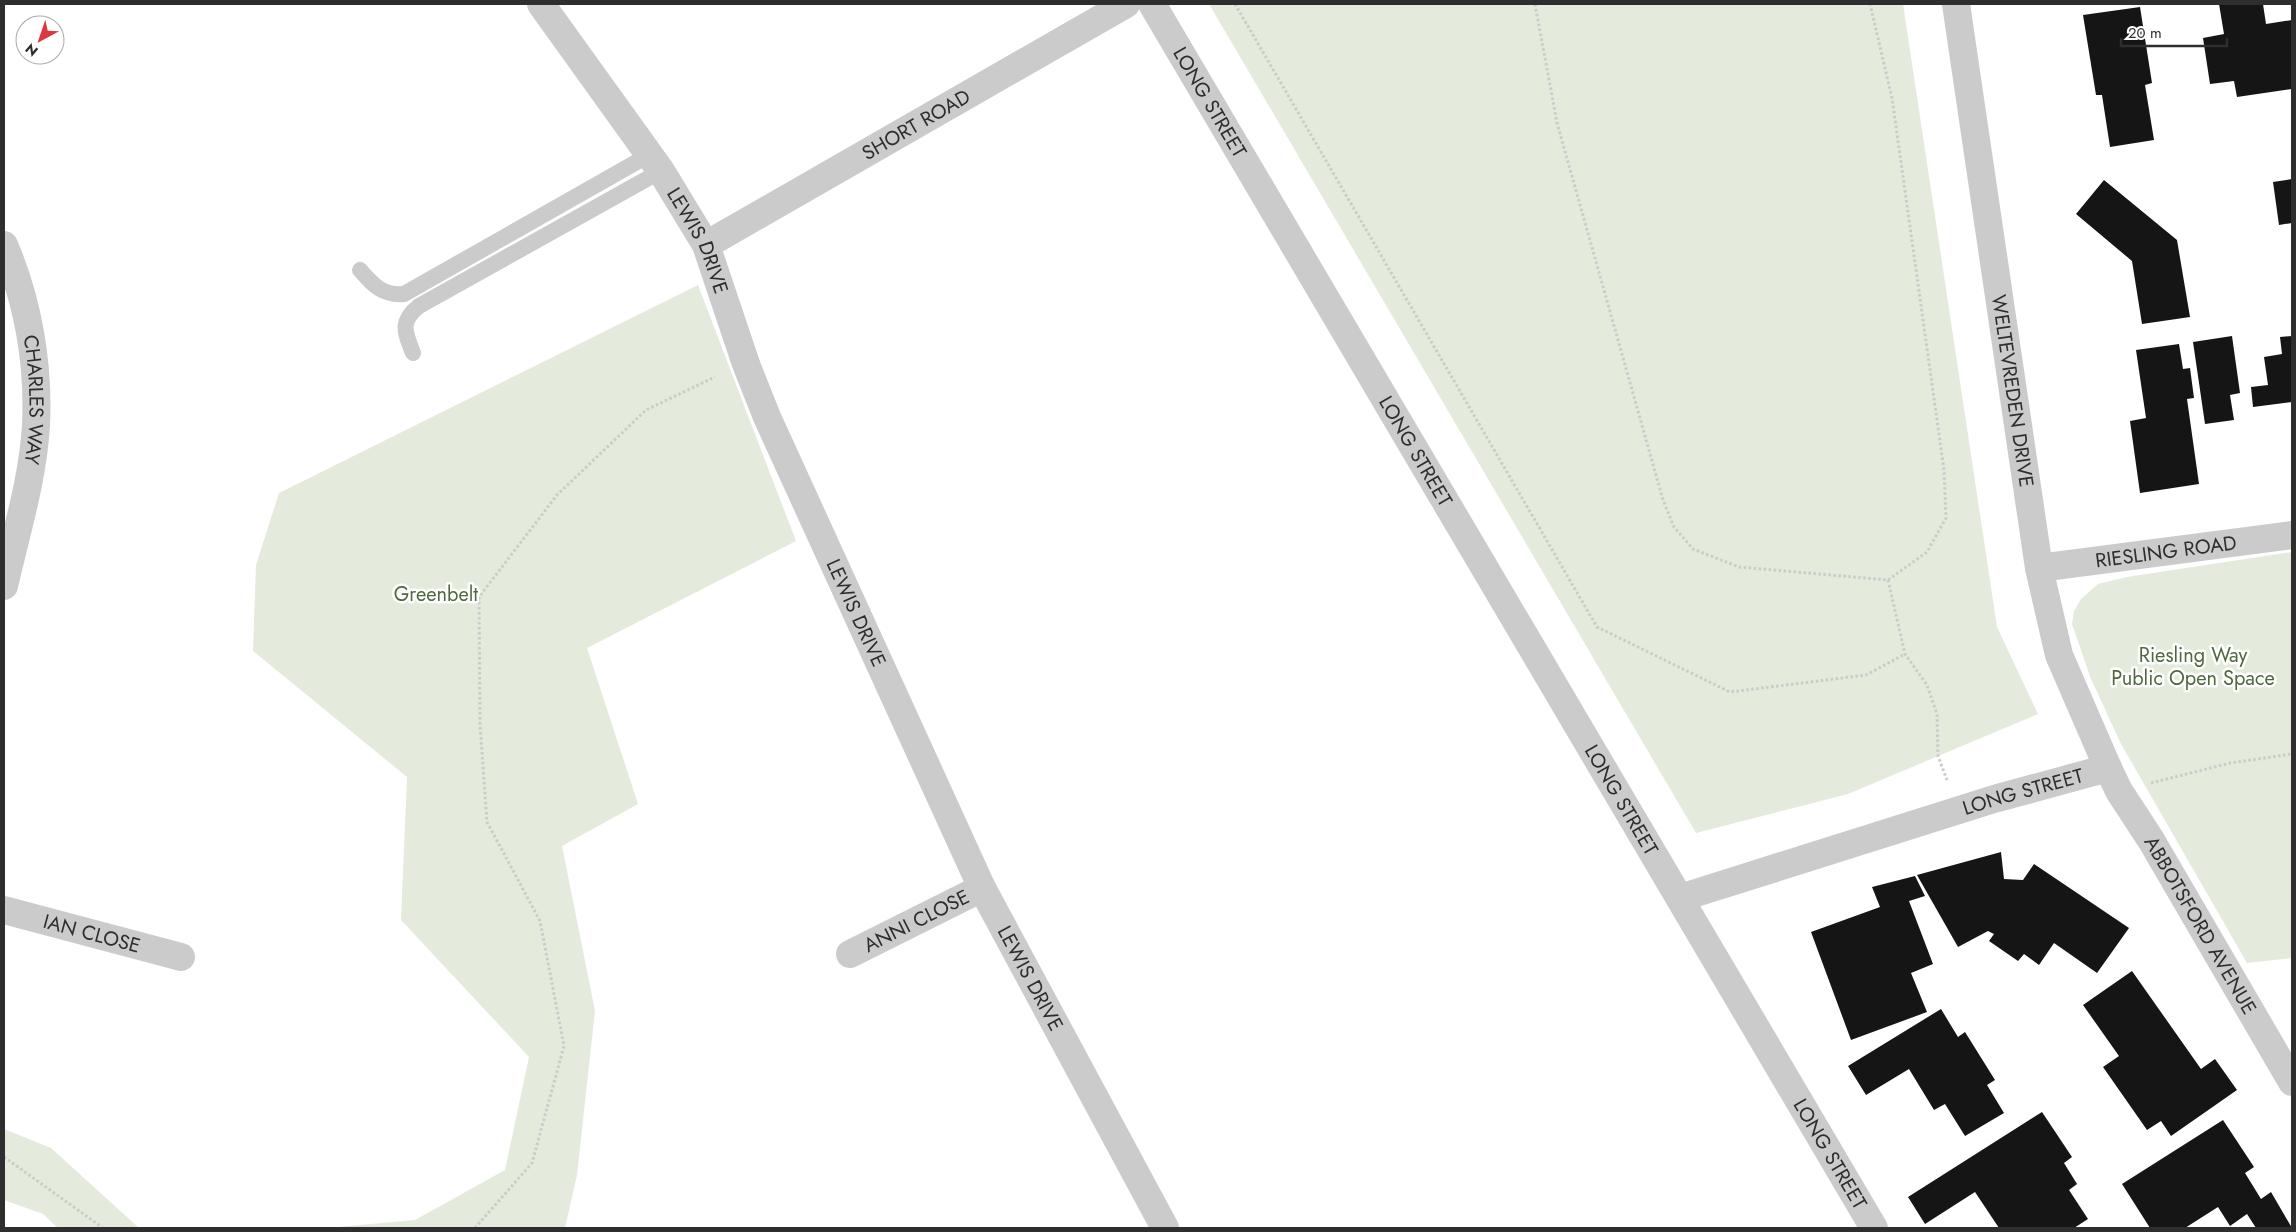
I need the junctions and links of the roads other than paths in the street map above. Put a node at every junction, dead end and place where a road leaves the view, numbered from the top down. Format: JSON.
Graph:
{"nodes":[{"id":1,"x":541,"y":4,"type":"edge"},
{"id":2,"x":1126,"y":4,"type":"edge"},
{"id":3,"x":1152,"y":4,"type":"edge"},
{"id":4,"x":1956,"y":4,"type":"edge"},
{"id":5,"x":655,"y":163,"type":"junction"},
{"id":6,"x":4,"y":245,"type":"edge"},
{"id":7,"x":706,"y":245,"type":"junction"},
{"id":8,"x":360,"y":270,"type":"dead end"},
{"id":9,"x":413,"y":354,"type":"dead end"},
{"id":10,"x":2292,"y":535,"type":"edge"},
{"id":11,"x":2039,"y":568,"type":"junction"},
{"id":12,"x":4,"y":586,"type":"edge"},
{"id":13,"x":2114,"y":779,"type":"junction"},
{"id":14,"x":982,"y":888,"type":"junction"},
{"id":15,"x":1680,"y":898,"type":"junction"},
{"id":16,"x":4,"y":910,"type":"edge"},
{"id":17,"x":850,"y":954,"type":"dead end"},
{"id":18,"x":181,"y":957,"type":"dead end"},
{"id":19,"x":2292,"y":1082,"type":"edge"},
{"id":20,"x":1165,"y":1228,"type":"edge"},
{"id":21,"x":1874,"y":1228,"type":"edge"}],
"edges":[{"from":1,"to":5,"type":"street","name":"LEWIS DRIVE"},
{"from":2,"to":7,"type":"street","name":"SHORT ROAD"},
{"from":3,"to":15,"type":"street","name":"LONG STREET"},
{"from":4,"to":11,"type":"street","name":"WELTEVREDEN DRIVE"},
{"from":5,"to":7,"type":"street","name":"LEWIS DRIVE"},
{"from":5,"to":8,"type":"lane"},
{"from":5,"to":9,"type":"lane"},
{"from":6,"to":12,"type":"street","name":"CHARLES WAY"},
{"from":7,"to":14,"type":"street","name":"LEWIS DRIVE"},
{"from":10,"to":11,"type":"street","name":"RIESLING ROAD"},
{"from":11,"to":13,"type":"street","name":"WELTEVREDEN DRIVE"},
{"from":13,"to":15,"type":"street","name":"LONG STREET"},
{"from":13,"to":19,"type":"street","name":"ABBOTSFORD AVENUE"},
{"from":14,"to":17,"type":"street","name":"ANNI CLOSE"},
{"from":14,"to":20,"type":"street","name":"LEWIS DRIVE"},
{"from":15,"to":21,"type":"street","name":"LONG STREET"},
{"from":16,"to":18,"type":"street","name":"IAN CLOSE"}]}
